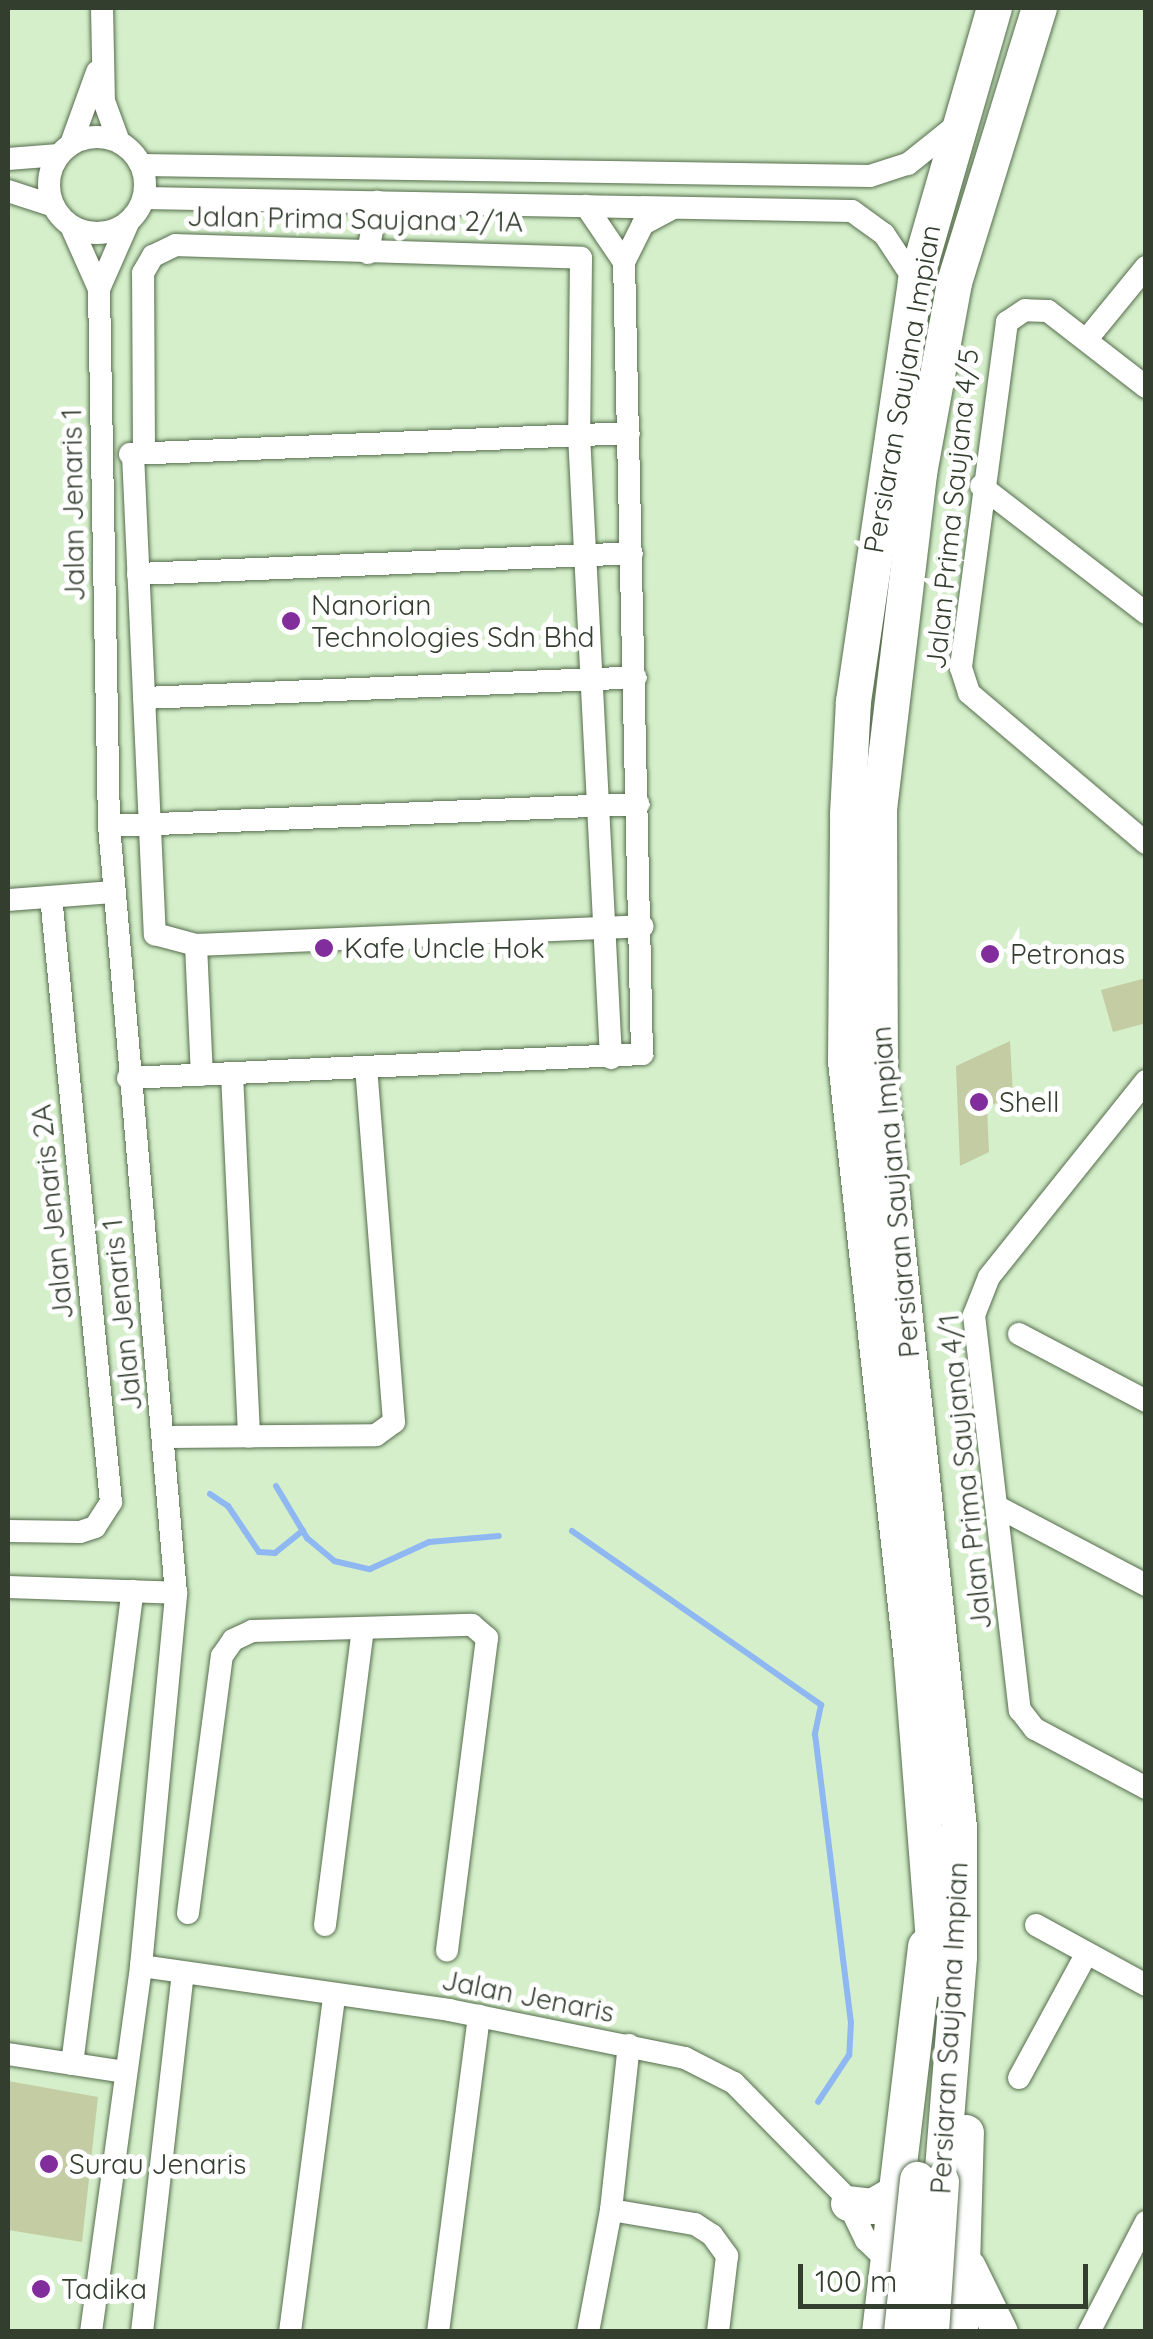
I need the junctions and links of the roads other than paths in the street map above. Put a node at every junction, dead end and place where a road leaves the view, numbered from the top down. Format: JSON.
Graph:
{"nodes":[{"id":1,"x":102,"y":8,"type":"edge"},
{"id":2,"x":994,"y":8,"type":"edge"},
{"id":3,"x":1041,"y":10,"type":"edge"},
{"id":4,"x":100,"y":64,"type":"junction"},
{"id":5,"x":958,"y":124,"type":"junction"},
{"id":6,"x":119,"y":142,"type":"junction"},
{"id":7,"x":65,"y":150,"type":"junction"},
{"id":8,"x":8,"y":159,"type":"edge"},
{"id":9,"x":142,"y":166,"type":"junction"},
{"id":10,"x":8,"y":192,"type":"edge"},
{"id":11,"x":144,"y":198,"type":"junction"},
{"id":12,"x":377,"y":202,"type":"junction"},
{"id":13,"x":54,"y":206,"type":"junction"},
{"id":14,"x":586,"y":206,"type":"junction"},
{"id":15,"x":673,"y":208,"type":"junction"},
{"id":16,"x":128,"y":223,"type":"junction"},
{"id":17,"x":71,"y":226,"type":"junction"},
{"id":18,"x":368,"y":253,"type":"junction"},
{"id":19,"x":624,"y":262,"type":"junction"},
{"id":20,"x":1146,"y":267,"type":"edge"},
{"id":21,"x":915,"y":281,"type":"junction"},
{"id":22,"x":98,"y":289,"type":"junction"},
{"id":23,"x":1087,"y":339,"type":"junction"},
{"id":24,"x":1146,"y":388,"type":"edge"},
{"id":25,"x":628,"y":433,"type":"junction"},
{"id":26,"x":579,"y":435,"type":"junction"},
{"id":27,"x":138,"y":453,"type":"junction"},
{"id":28,"x":102,"y":455,"type":"junction"},
{"id":29,"x":981,"y":486,"type":"junction"},
{"id":30,"x":632,"y":553,"type":"junction"},
{"id":31,"x":586,"y":555,"type":"junction"},
{"id":32,"x":138,"y":574,"type":"junction"},
{"id":33,"x":1146,"y":613,"type":"edge"},
{"id":34,"x":636,"y":677,"type":"junction"},
{"id":35,"x":592,"y":679,"type":"junction"},
{"id":36,"x":144,"y":698,"type":"junction"},
{"id":37,"x":639,"y":804,"type":"junction"},
{"id":38,"x":598,"y":806,"type":"junction"},
{"id":39,"x":150,"y":824,"type":"junction"},
{"id":40,"x":109,"y":826,"type":"junction"},
{"id":41,"x":1146,"y":842,"type":"edge"},
{"id":42,"x":112,"y":892,"type":"junction"},
{"id":43,"x":51,"y":898,"type":"junction"},
{"id":44,"x":8,"y":900,"type":"edge"},
{"id":45,"x":643,"y":926,"type":"junction"},
{"id":46,"x":604,"y":928,"type":"junction"},
{"id":47,"x":196,"y":945,"type":"junction"},
{"id":48,"x":621,"y":1058,"type":"junction"},
{"id":49,"x":366,"y":1068,"type":"junction"},
{"id":50,"x":232,"y":1074,"type":"junction"},
{"id":51,"x":202,"y":1075,"type":"junction"},
{"id":52,"x":128,"y":1078,"type":"junction"},
{"id":53,"x":1146,"y":1082,"type":"edge"},
{"id":54,"x":1019,"y":1334,"type":"dead end"},
{"id":55,"x":1146,"y":1402,"type":"edge"},
{"id":56,"x":249,"y":1437,"type":"junction"},
{"id":57,"x":165,"y":1438,"type":"junction"},
{"id":58,"x":998,"y":1508,"type":"junction"},
{"id":59,"x":8,"y":1531,"type":"edge"},
{"id":60,"x":1146,"y":1584,"type":"edge"},
{"id":61,"x":8,"y":1587,"type":"edge"},
{"id":62,"x":133,"y":1591,"type":"junction"},
{"id":63,"x":176,"y":1592,"type":"junction"},
{"id":64,"x":363,"y":1628,"type":"junction"},
{"id":65,"x":1146,"y":1788,"type":"edge"},
{"id":66,"x":158,"y":1808,"type":"junction"},
{"id":67,"x":201,"y":1812,"type":"junction"},
{"id":68,"x":188,"y":1913,"type":"dead end"},
{"id":69,"x":325,"y":1925,"type":"dead end"},
{"id":70,"x":1036,"y":1925,"type":"dead end"},
{"id":71,"x":447,"y":1950,"type":"dead end"},
{"id":72,"x":1087,"y":1953,"type":"junction"},
{"id":73,"x":959,"y":1956,"type":"junction"},
{"id":74,"x":141,"y":1966,"type":"junction"},
{"id":75,"x":183,"y":1972,"type":"junction"},
{"id":76,"x":1146,"y":1986,"type":"edge"},
{"id":77,"x":334,"y":1997,"type":"junction"},
{"id":78,"x":479,"y":2016,"type":"junction"},
{"id":79,"x":628,"y":2045,"type":"junction"},
{"id":80,"x":8,"y":2054,"type":"edge"},
{"id":81,"x":72,"y":2064,"type":"junction"},
{"id":82,"x":126,"y":2072,"type":"junction"},
{"id":83,"x":1018,"y":2078,"type":"dead end"},
{"id":84,"x":917,"y":2185,"type":"junction"},
{"id":85,"x":848,"y":2203,"type":"junction"},
{"id":86,"x":611,"y":2210,"type":"junction"},
{"id":87,"x":1146,"y":2222,"type":"edge"},
{"id":88,"x":888,"y":2247,"type":"junction"},
{"id":89,"x":966,"y":2261,"type":"junction"},
{"id":90,"x":91,"y":2332,"type":"edge"},
{"id":91,"x":142,"y":2332,"type":"edge"},
{"id":92,"x":290,"y":2332,"type":"edge"},
{"id":93,"x":438,"y":2332,"type":"edge"},
{"id":94,"x":588,"y":2332,"type":"edge"},
{"id":95,"x":718,"y":2332,"type":"edge"},
{"id":96,"x":879,"y":2332,"type":"edge"},
{"id":97,"x":901,"y":2332,"type":"edge"},
{"id":98,"x":931,"y":2332,"type":"edge"},
{"id":99,"x":960,"y":2332,"type":"edge"},
{"id":100,"x":1000,"y":2332,"type":"edge"},
{"id":101,"x":1089,"y":2332,"type":"edge"}],
"edges":[{"from":1,"to":4,"type":"street"},
{"from":2,"to":5,"type":"highway","name":"Persiaran Saujana Impian"},
{"from":3,"to":73,"type":"highway","name":"Persiaran Saujana Impian"},
{"from":4,"to":6,"type":"street"},
{"from":4,"to":7,"type":"street"},
{"from":5,"to":9,"type":"street"},
{"from":5,"to":21,"type":"highway","name":"Persiaran Saujana Impian"},
{"from":6,"to":7,"type":"street"},
{"from":6,"to":9,"type":"street"},
{"from":7,"to":8,"type":"street"},
{"from":7,"to":13,"type":"street"},
{"from":9,"to":11,"type":"street"},
{"from":10,"to":13,"type":"street"},
{"from":11,"to":12,"type":"street"},
{"from":11,"to":16,"type":"street"},
{"from":12,"to":14,"type":"street"},
{"from":12,"to":18,"type":"street"},
{"from":13,"to":17,"type":"street"},
{"from":14,"to":15,"type":"street"},
{"from":14,"to":19,"type":"street"},
{"from":15,"to":19,"type":"street"},
{"from":15,"to":21,"type":"street"},
{"from":16,"to":17,"type":"street"},
{"from":16,"to":22,"type":"street"},
{"from":17,"to":22,"type":"street"},
{"from":18,"to":26,"type":"street","name":"Jalan Prima Saujana 2/1A"},
{"from":18,"to":27,"type":"street","name":"Jalan Prima Saujana 2/1A"},
{"from":19,"to":25,"type":"street"},
{"from":20,"to":23,"type":"street"},
{"from":21,"to":84,"type":"highway","name":"Persiaran Saujana Impian"},
{"from":22,"to":28,"type":"street","name":"Jalan Jenaris 1"},
{"from":23,"to":24,"type":"street","name":"Jalan Prima Saujana 4/5"},
{"from":23,"to":29,"type":"street","name":"Jalan Prima Saujana 4/5"},
{"from":25,"to":26,"type":"street"},
{"from":25,"to":30,"type":"street"},
{"from":26,"to":27,"type":"street"},
{"from":26,"to":31,"type":"street"},
{"from":27,"to":28,"type":"street"},
{"from":27,"to":32,"type":"street","name":"Jalan Prima Saujana 2/1A"},
{"from":28,"to":40,"type":"street","name":"Jalan Jenaris 1"},
{"from":29,"to":33,"type":"street"},
{"from":29,"to":41,"type":"street","name":"Jalan Prima Saujana 4/5"},
{"from":30,"to":31,"type":"street"},
{"from":30,"to":34,"type":"street"},
{"from":31,"to":32,"type":"street"},
{"from":31,"to":35,"type":"street"},
{"from":32,"to":36,"type":"street","name":"Jalan Prima Saujana 2/1A"},
{"from":34,"to":35,"type":"street"},
{"from":34,"to":37,"type":"street"},
{"from":35,"to":36,"type":"street"},
{"from":35,"to":38,"type":"street"},
{"from":36,"to":39,"type":"street","name":"Jalan Prima Saujana 2/1A"},
{"from":37,"to":38,"type":"street"},
{"from":37,"to":45,"type":"street"},
{"from":38,"to":39,"type":"street"},
{"from":38,"to":46,"type":"street"},
{"from":39,"to":40,"type":"street"},
{"from":39,"to":47,"type":"street","name":"Jalan Prima Saujana 2/1A"},
{"from":40,"to":42,"type":"street","name":"Jalan Jenaris 1"},
{"from":42,"to":43,"type":"street"},
{"from":42,"to":52,"type":"street","name":"Jalan Jenaris 1"},
{"from":43,"to":44,"type":"street"},
{"from":43,"to":59,"type":"street","name":"Jalan Jenaris 2A"},
{"from":45,"to":46,"type":"street"},
{"from":45,"to":48,"type":"street"},
{"from":46,"to":47,"type":"street"},
{"from":46,"to":48,"type":"street"},
{"from":47,"to":51,"type":"street"},
{"from":48,"to":49,"type":"street"},
{"from":49,"to":50,"type":"street"},
{"from":49,"to":56,"type":"street"},
{"from":50,"to":51,"type":"street"},
{"from":50,"to":56,"type":"street"},
{"from":51,"to":52,"type":"street"},
{"from":52,"to":57,"type":"street","name":"Jalan Jenaris 1"},
{"from":53,"to":58,"type":"street","name":"Jalan Prima Saujana 4/1"},
{"from":54,"to":55,"type":"street"},
{"from":56,"to":57,"type":"street"},
{"from":57,"to":63,"type":"street","name":"Jalan Jenaris 1"},
{"from":58,"to":60,"type":"street"},
{"from":58,"to":65,"type":"street","name":"Jalan Prima Saujana 4/1"},
{"from":61,"to":62,"type":"street"},
{"from":62,"to":63,"type":"street"},
{"from":62,"to":81,"type":"street"},
{"from":63,"to":66,"type":"street","name":"Jalan Jenaris 1"},
{"from":64,"to":67,"type":"street"},
{"from":64,"to":69,"type":"street"},
{"from":64,"to":71,"type":"street"},
{"from":66,"to":67,"type":"street"},
{"from":66,"to":74,"type":"street","name":"Jalan Jenaris 1"},
{"from":67,"to":68,"type":"street"},
{"from":70,"to":72,"type":"street"},
{"from":72,"to":76,"type":"street"},
{"from":72,"to":83,"type":"street"},
{"from":73,"to":84,"type":"highway","name":"Persiaran Saujana Impian"},
{"from":73,"to":89,"type":"highway"},
{"from":74,"to":75,"type":"street","name":"Jalan Jenaris"},
{"from":74,"to":82,"type":"street","name":"Jalan Jenaris 1"},
{"from":75,"to":77,"type":"street","name":"Jalan Jenaris"},
{"from":75,"to":91,"type":"street"},
{"from":77,"to":78,"type":"street","name":"Jalan Jenaris"},
{"from":77,"to":92,"type":"street"},
{"from":78,"to":79,"type":"street","name":"Jalan Jenaris"},
{"from":78,"to":93,"type":"street"},
{"from":79,"to":85,"type":"street","name":"Jalan Jenaris"},
{"from":79,"to":86,"type":"street"},
{"from":80,"to":81,"type":"street"},
{"from":81,"to":82,"type":"street"},
{"from":82,"to":90,"type":"street","name":"Jalan Jenaris 1"},
{"from":84,"to":85,"type":"highway"},
{"from":84,"to":88,"type":"highway"},
{"from":84,"to":97,"type":"highway","name":"Persiaran Saujana Impian","bridge":true},
{"from":84,"to":98,"type":"highway","name":"Persiaran Saujana Impian","bridge":true},
{"from":85,"to":88,"type":"street","name":"Jalan Jenaris"},
{"from":86,"to":94,"type":"street"},
{"from":86,"to":95,"type":"street"},
{"from":87,"to":101,"type":"street"},
{"from":88,"to":96,"type":"highway"},
{"from":89,"to":99,"type":"highway"},
{"from":89,"to":100,"type":"highway"}]}
